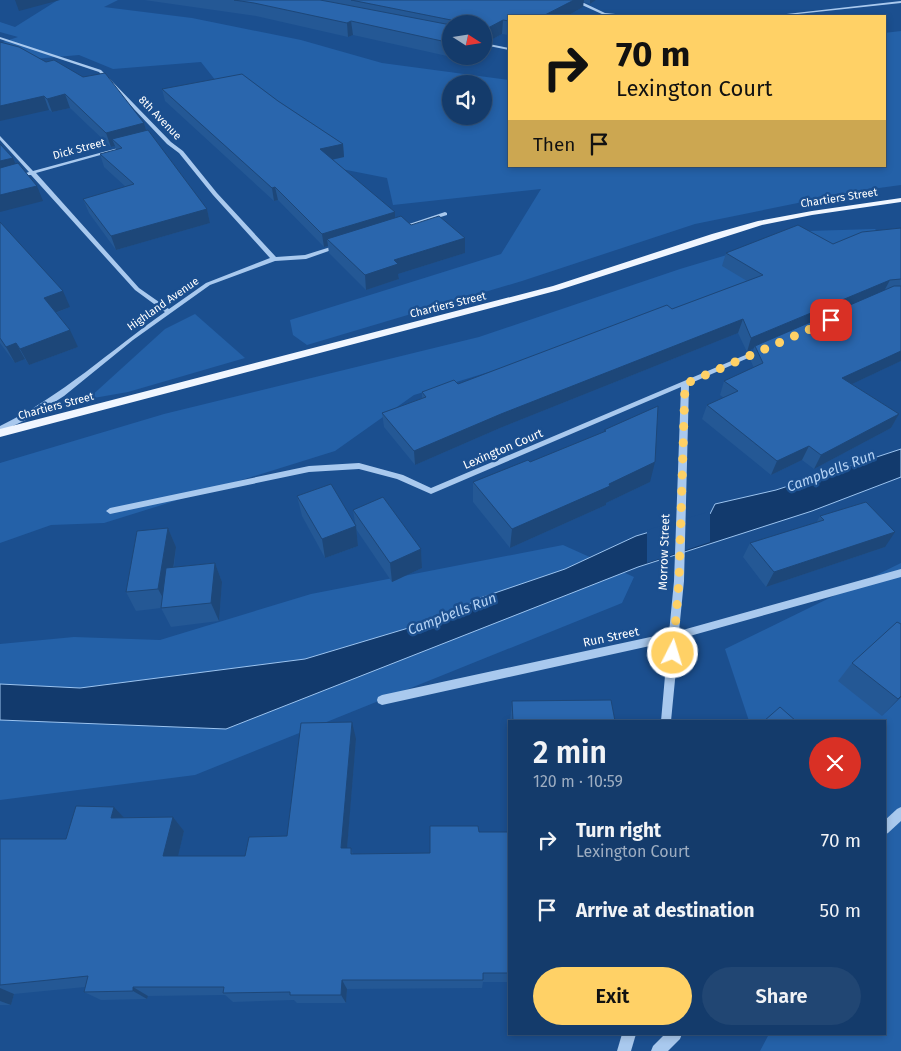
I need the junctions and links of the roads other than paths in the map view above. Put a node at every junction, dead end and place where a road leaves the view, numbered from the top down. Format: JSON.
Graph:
{"nodes":[{"id":1,"x":566,"y":0,"type":"edge"},
{"id":2,"x":901,"y":2,"type":"edge"},
{"id":3,"x":603,"y":15,"type":"edge"},
{"id":4,"x":780,"y":15,"type":"edge"},
{"id":5,"x":0,"y":38,"type":"edge"},
{"id":6,"x":492,"y":46,"type":"edge"},
{"id":7,"x":508,"y":49,"type":"edge"},
{"id":8,"x":163,"y":136,"type":"junction"},
{"id":9,"x":0,"y":138,"type":"edge"},
{"id":10,"x":154,"y":139,"type":"edge"},
{"id":11,"x":135,"y":144,"type":"edge"},
{"id":12,"x":33,"y":172,"type":"junction"},
{"id":13,"x":25,"y":175,"type":"edge"},
{"id":14,"x":901,"y":200,"type":"edge"},
{"id":15,"x":445,"y":214,"type":"dead end"},
{"id":16,"x":408,"y":226,"type":"edge"},
{"id":17,"x":343,"y":245,"type":"edge"},
{"id":18,"x":274,"y":258,"type":"junction"},
{"id":19,"x":170,"y":312,"type":"junction"},
{"id":20,"x":767,"y":348,"type":"edge"},
{"id":21,"x":685,"y":384,"type":"junction"},
{"id":22,"x":0,"y":431,"type":"edge"},
{"id":23,"x":110,"y":511,"type":"dead end"},
{"id":24,"x":901,"y":573,"type":"edge"},
{"id":25,"x":675,"y":636,"type":"junction"},
{"id":26,"x":382,"y":700,"type":"dead end"},
{"id":27,"x":666,"y":720,"type":"edge"},
{"id":28,"x":901,"y":813,"type":"edge"},
{"id":29,"x":886,"y":827,"type":"edge"},
{"id":30,"x":629,"y":1035,"type":"edge"},
{"id":31,"x":674,"y":1035,"type":"edge"},
{"id":32,"x":624,"y":1051,"type":"edge"},
{"id":33,"x":658,"y":1051,"type":"edge"}],
"edges":[{"from":1,"to":3,"type":"street"},
{"from":2,"to":4,"type":"street"},
{"from":5,"to":8,"type":"street","name":"8th Avenue"},
{"from":6,"to":7,"type":"street"},
{"from":8,"to":10,"type":"street"},
{"from":8,"to":18,"type":"street","name":"8th Avenue"},
{"from":9,"to":12,"type":"street"},
{"from":11,"to":12,"type":"street","name":"Dick Street"},
{"from":12,"to":13,"type":"street","name":"Dick Street"},
{"from":12,"to":19,"type":"street"},
{"from":14,"to":22,"type":"main road","name":"Chartiers Street"},
{"from":15,"to":16,"type":"street"},
{"from":17,"to":18,"type":"street","name":"Highland Avenue"},
{"from":18,"to":19,"type":"street","name":"Highland Avenue"},
{"from":19,"to":22,"type":"street","name":"Highland Avenue"},
{"from":20,"to":21,"type":"street","name":"Lexington Court"},
{"from":21,"to":23,"type":"street","name":"Lexington Court"},
{"from":21,"to":25,"type":"street","name":"Morrow Street"},
{"from":24,"to":25,"type":"street","name":"Run Street"},
{"from":25,"to":26,"type":"street","name":"Run Street"},
{"from":25,"to":27,"type":"street","name":"Morrow Street"},
{"from":28,"to":29,"type":"street"},
{"from":30,"to":32,"type":"street"},
{"from":31,"to":33,"type":"street"}]}
